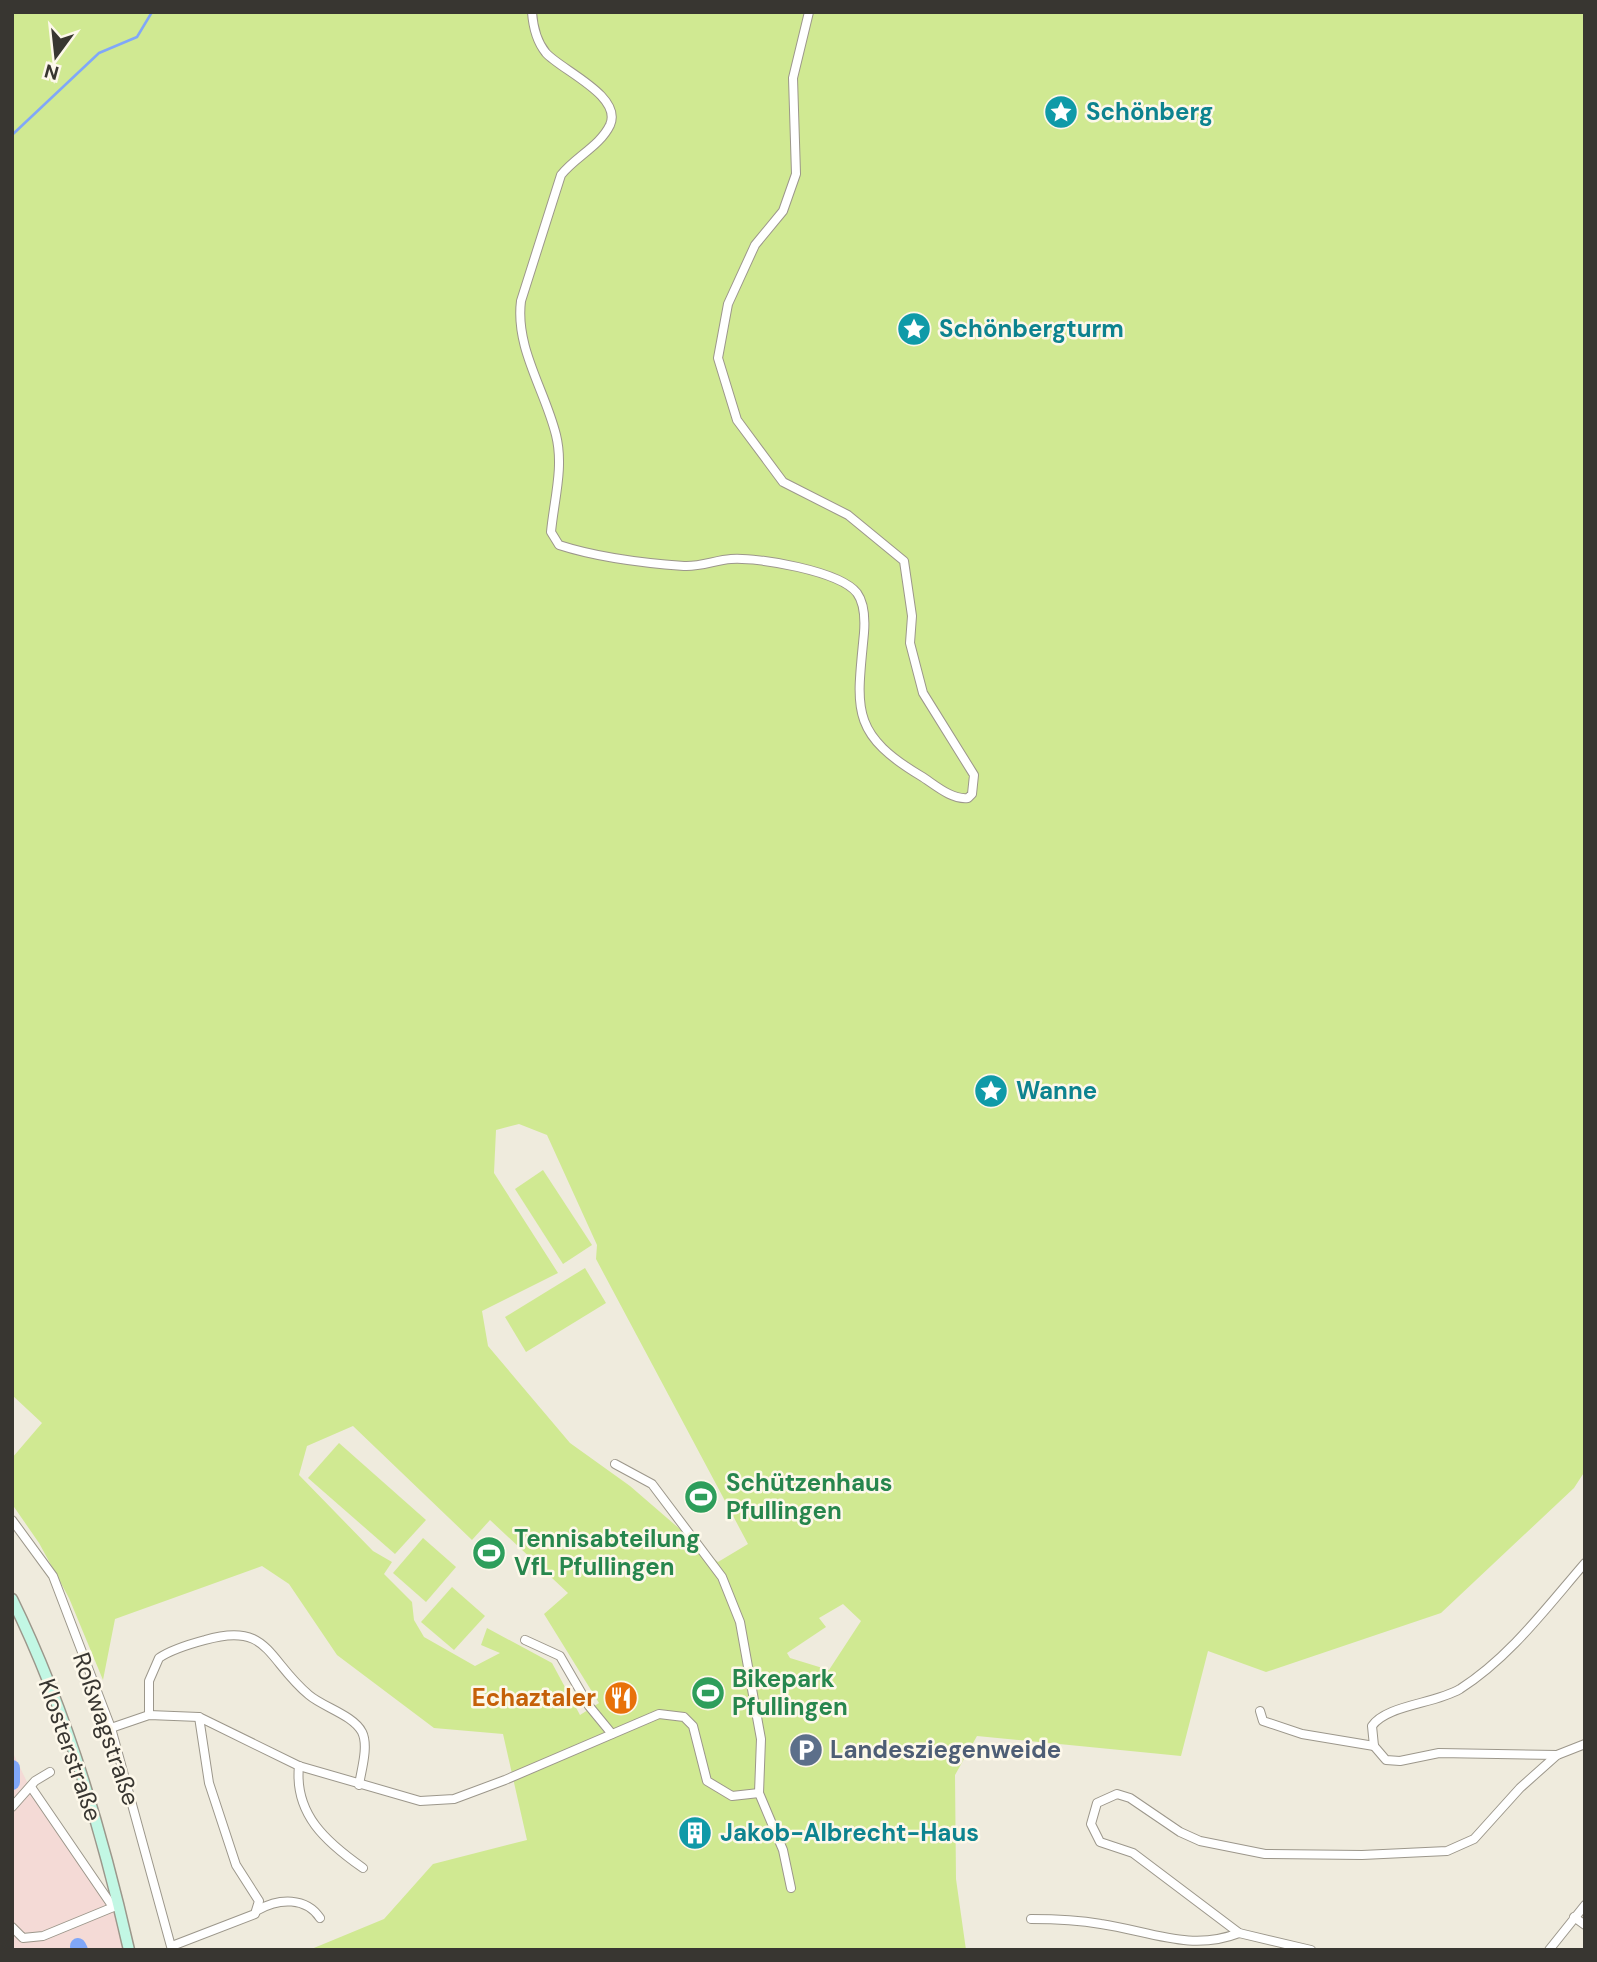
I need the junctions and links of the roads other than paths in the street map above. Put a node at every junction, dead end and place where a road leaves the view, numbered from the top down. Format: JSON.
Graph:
{"nodes":[{"id":1,"x":532,"y":12,"type":"edge"},
{"id":2,"x":809,"y":12,"type":"edge"},
{"id":3,"x":615,"y":1464,"type":"dead end"},
{"id":4,"x":12,"y":1520,"type":"edge"},
{"id":5,"x":1585,"y":1563,"type":"edge"},
{"id":6,"x":12,"y":1599,"type":"edge"},
{"id":7,"x":525,"y":1640,"type":"dead end"},
{"id":8,"x":1259,"y":1711,"type":"dead end"},
{"id":9,"x":149,"y":1715,"type":"junction"},
{"id":10,"x":199,"y":1717,"type":"junction"},
{"id":11,"x":111,"y":1728,"type":"junction"},
{"id":12,"x":612,"y":1734,"type":"junction"},
{"id":13,"x":1585,"y":1744,"type":"edge"},
{"id":14,"x":1374,"y":1746,"type":"junction"},
{"id":15,"x":1557,"y":1755,"type":"junction"},
{"id":16,"x":299,"y":1766,"type":"junction"},
{"id":17,"x":50,"y":1772,"type":"dead end"},
{"id":18,"x":359,"y":1786,"type":"junction"},
{"id":19,"x":31,"y":1787,"type":"junction"},
{"id":20,"x":759,"y":1793,"type":"junction"},
{"id":21,"x":12,"y":1807,"type":"edge"},
{"id":22,"x":363,"y":1868,"type":"dead end"},
{"id":23,"x":791,"y":1888,"type":"dead end"},
{"id":24,"x":1585,"y":1905,"type":"edge"},
{"id":25,"x":116,"y":1906,"type":"junction"},
{"id":26,"x":258,"y":1910,"type":"junction"},
{"id":27,"x":1574,"y":1917,"type":"junction"},
{"id":28,"x":320,"y":1918,"type":"dead end"},
{"id":29,"x":1031,"y":1919,"type":"dead end"},
{"id":30,"x":1585,"y":1925,"type":"edge"},
{"id":31,"x":12,"y":1927,"type":"edge"},
{"id":32,"x":1239,"y":1933,"type":"junction"},
{"id":33,"x":172,"y":1948,"type":"edge"},
{"id":34,"x":129,"y":1950,"type":"edge"},
{"id":35,"x":1311,"y":1950,"type":"edge"},
{"id":36,"x":1549,"y":1950,"type":"edge"}],
"edges":[{"from":1,"to":2,"type":"street"},
{"from":3,"to":20,"type":"street"},
{"from":4,"to":11,"type":"street","name":"Roßwagstraße"},
{"from":5,"to":14,"type":"street"},
{"from":6,"to":25,"type":"main road","name":"Klosterstraße"},
{"from":7,"to":12,"type":"street"},
{"from":8,"to":14,"type":"street"},
{"from":9,"to":10,"type":"street"},
{"from":9,"to":11,"type":"street"},
{"from":9,"to":18,"type":"street"},
{"from":10,"to":16,"type":"street"},
{"from":10,"to":26,"type":"street"},
{"from":11,"to":33,"type":"street","name":"Roßwagstraße"},
{"from":12,"to":18,"type":"street"},
{"from":12,"to":20,"type":"street"},
{"from":13,"to":15,"type":"street"},
{"from":14,"to":15,"type":"street"},
{"from":15,"to":32,"type":"street"},
{"from":16,"to":18,"type":"street"},
{"from":16,"to":22,"type":"street"},
{"from":17,"to":19,"type":"street","name":"Klosterstraße"},
{"from":19,"to":21,"type":"street","name":"Klosterstraße"},
{"from":19,"to":25,"type":"street"},
{"from":20,"to":23,"type":"street"},
{"from":24,"to":27,"type":"street"},
{"from":25,"to":31,"type":"street"},
{"from":25,"to":34,"type":"main road","name":"Klosterstraße"},
{"from":26,"to":28,"type":"street"},
{"from":26,"to":33,"type":"street"},
{"from":27,"to":30,"type":"street"},
{"from":27,"to":36,"type":"street"},
{"from":29,"to":32,"type":"street"},
{"from":32,"to":35,"type":"street"}]}
